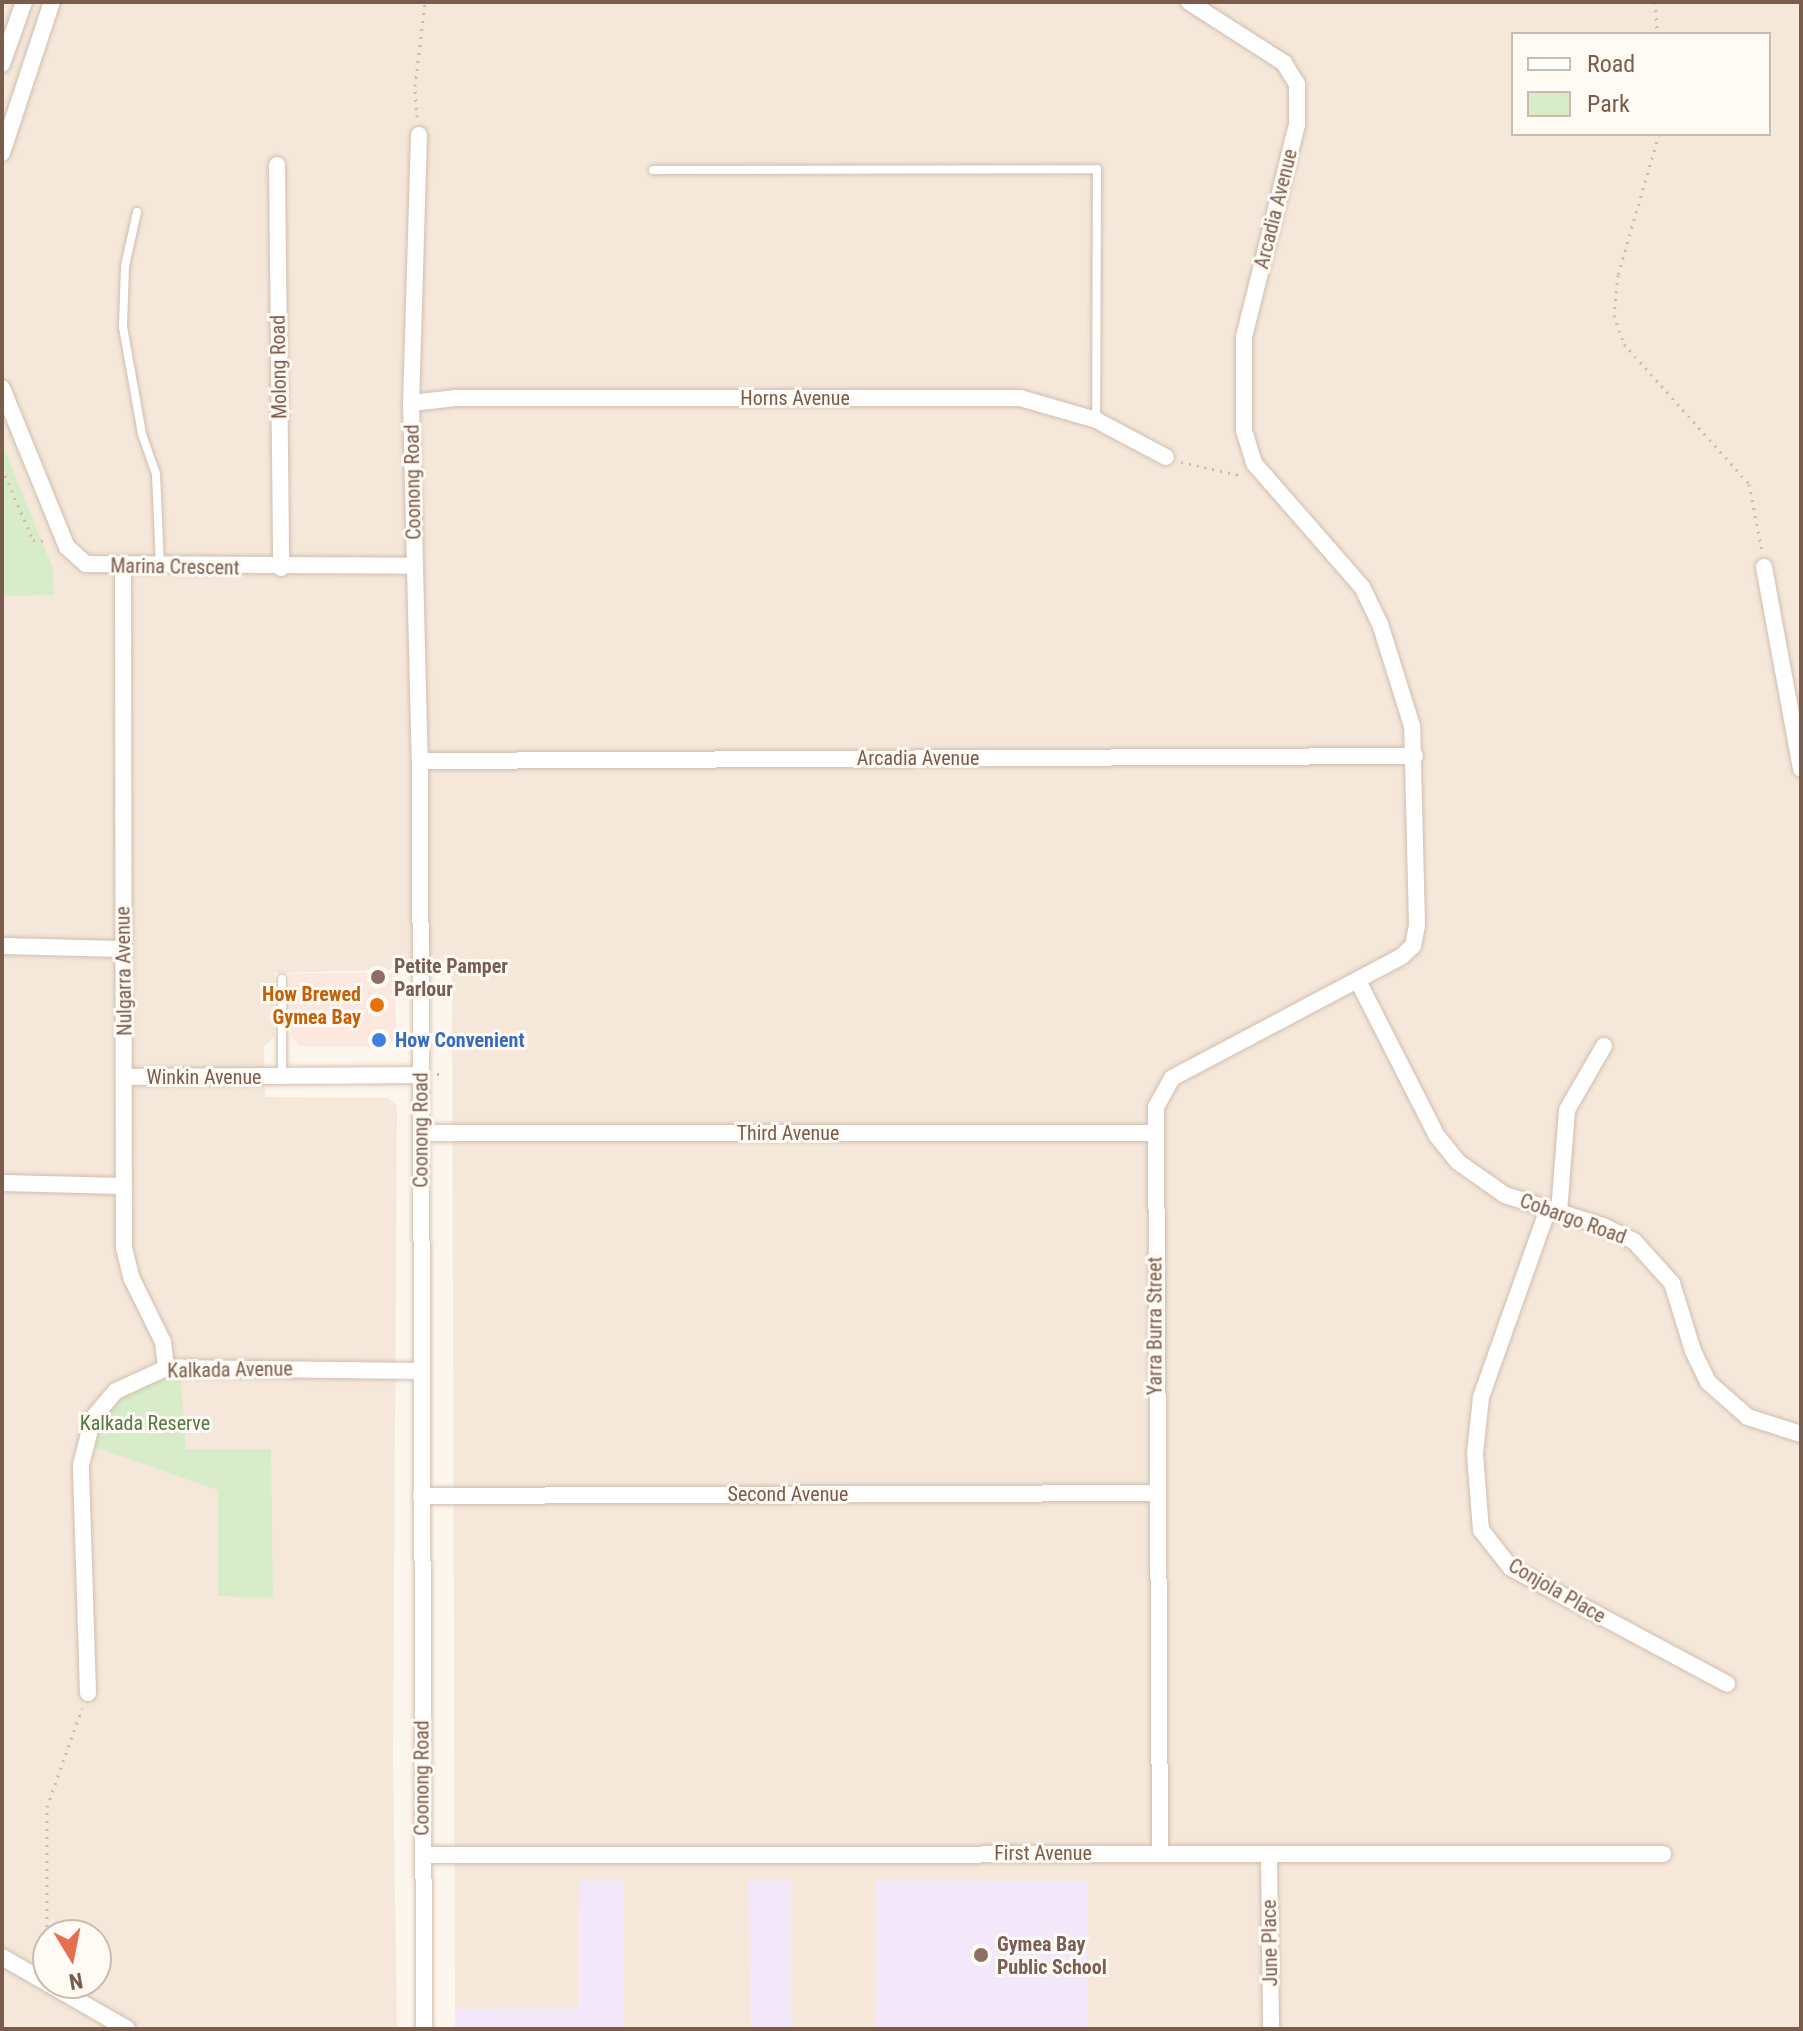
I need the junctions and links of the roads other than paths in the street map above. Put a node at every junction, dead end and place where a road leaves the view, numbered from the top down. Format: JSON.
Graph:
{"nodes":[{"id":1,"x":24,"y":2,"type":"edge"},
{"id":2,"x":52,"y":2,"type":"edge"},
{"id":3,"x":1189,"y":2,"type":"edge"},
{"id":4,"x":2,"y":64,"type":"edge"},
{"id":5,"x":419,"y":135,"type":"road end"},
{"id":6,"x":2,"y":153,"type":"edge"},
{"id":7,"x":277,"y":165,"type":"dead end"},
{"id":8,"x":653,"y":170,"type":"dead end"},
{"id":9,"x":137,"y":212,"type":"dead end"},
{"id":10,"x":2,"y":388,"type":"edge"},
{"id":11,"x":411,"y":403,"type":"junction"},
{"id":12,"x":1096,"y":420,"type":"junction"},
{"id":13,"x":1166,"y":457,"type":"road end"},
{"id":14,"x":123,"y":566,"type":"junction"},
{"id":15,"x":415,"y":566,"type":"junction"},
{"id":16,"x":160,"y":567,"type":"junction"},
{"id":17,"x":1764,"y":567,"type":"road end"},
{"id":18,"x":281,"y":568,"type":"junction"},
{"id":19,"x":1415,"y":756,"type":"junction"},
{"id":20,"x":420,"y":761,"type":"junction"},
{"id":21,"x":1801,"y":769,"type":"edge"},
{"id":22,"x":2,"y":946,"type":"edge"},
{"id":23,"x":1413,"y":946,"type":"joint"},
{"id":24,"x":123,"y":949,"type":"junction"},
{"id":25,"x":282,"y":979,"type":"dead end"},
{"id":26,"x":1358,"y":981,"type":"junction"},
{"id":27,"x":1604,"y":1046,"type":"dead end"},
{"id":28,"x":421,"y":1075,"type":"junction"},
{"id":29,"x":282,"y":1076,"type":"junction"},
{"id":30,"x":125,"y":1077,"type":"junction"},
{"id":31,"x":422,"y":1133,"type":"junction"},
{"id":32,"x":1154,"y":1133,"type":"junction"},
{"id":33,"x":2,"y":1183,"type":"edge"},
{"id":34,"x":123,"y":1186,"type":"junction"},
{"id":35,"x":1553,"y":1210,"type":"junction"},
{"id":36,"x":166,"y":1368,"type":"junction"},
{"id":37,"x":421,"y":1371,"type":"junction"},
{"id":38,"x":1801,"y":1434,"type":"edge"},
{"id":39,"x":1156,"y":1493,"type":"junction"},
{"id":40,"x":421,"y":1496,"type":"junction"},
{"id":41,"x":1727,"y":1684,"type":"dead end"},
{"id":42,"x":88,"y":1693,"type":"road end"},
{"id":43,"x":1160,"y":1853,"type":"junction"},
{"id":44,"x":1663,"y":1854,"type":"dead end"},
{"id":45,"x":423,"y":1855,"type":"junction"},
{"id":46,"x":1269,"y":1858,"type":"junction"},
{"id":47,"x":2,"y":1957,"type":"edge"},
{"id":48,"x":127,"y":2029,"type":"edge"},
{"id":49,"x":424,"y":2029,"type":"edge"},
{"id":50,"x":1271,"y":2029,"type":"edge"}],
"edges":[{"from":1,"to":4,"type":"street"},
{"from":2,"to":6,"type":"street"},
{"from":3,"to":19,"type":"street","name":"Arcadia Avenue"},
{"from":5,"to":11,"type":"street","name":"Coonong Road"},
{"from":7,"to":18,"type":"street","name":"Molong Road"},
{"from":8,"to":12,"type":"lane"},
{"from":9,"to":16,"type":"lane"},
{"from":10,"to":14,"type":"street","name":"Marina Crescent"},
{"from":11,"to":12,"type":"street","name":"Horns Avenue"},
{"from":11,"to":15,"type":"street","name":"Coonong Road"},
{"from":12,"to":13,"type":"street","name":"Horns Avenue"},
{"from":14,"to":16,"type":"street","name":"Marina Crescent"},
{"from":14,"to":24,"type":"street","name":"Nulgarra Avenue"},
{"from":15,"to":18,"type":"street","name":"Marina Crescent"},
{"from":15,"to":20,"type":"street","name":"Coonong Road"},
{"from":16,"to":18,"type":"street","name":"Marina Crescent"},
{"from":17,"to":21,"type":"street"},
{"from":19,"to":20,"type":"street","name":"Arcadia Avenue"},
{"from":19,"to":23,"type":"street","name":"Arcadia Avenue"},
{"from":20,"to":28,"type":"street","name":"Coonong Road"},
{"from":22,"to":24,"type":"street"},
{"from":23,"to":26,"type":"street","name":"Yarra Burra Street"},
{"from":24,"to":30,"type":"street","name":"Nulgarra Avenue"},
{"from":25,"to":29,"type":"lane","name":"Winkin Avenue"},
{"from":26,"to":32,"type":"street","name":"Yarra Burra Street"},
{"from":26,"to":35,"type":"street","name":"Cobargo Road"},
{"from":27,"to":35,"type":"street","name":"Conjola Place"},
{"from":28,"to":29,"type":"street","name":"Winkin Avenue"},
{"from":28,"to":31,"type":"street","name":"Coonong Road"},
{"from":29,"to":30,"type":"street","name":"Winkin Avenue"},
{"from":30,"to":34,"type":"street","name":"Nulgarra Avenue"},
{"from":31,"to":32,"type":"street","name":"Third Avenue"},
{"from":31,"to":37,"type":"street","name":"Coonong Road"},
{"from":32,"to":39,"type":"street","name":"Yarra Burra Street"},
{"from":33,"to":34,"type":"street"},
{"from":34,"to":36,"type":"street","name":"Nulgarra Avenue"},
{"from":35,"to":38,"type":"street","name":"Cobargo Road"},
{"from":35,"to":41,"type":"street","name":"Conjola Place"},
{"from":36,"to":37,"type":"street","name":"Kalkada Avenue"},
{"from":36,"to":42,"type":"street","name":"Kalkada Avenue"},
{"from":37,"to":40,"type":"street","name":"Coonong Road"},
{"from":39,"to":40,"type":"street","name":"Second Avenue"},
{"from":39,"to":43,"type":"street","name":"Yarra Burra Street"},
{"from":40,"to":45,"type":"street","name":"Coonong Road"},
{"from":43,"to":45,"type":"street","name":"First Avenue"},
{"from":43,"to":46,"type":"street","name":"First Avenue"},
{"from":44,"to":46,"type":"street","name":"First Avenue"},
{"from":45,"to":49,"type":"street","name":"Coonong Road"},
{"from":46,"to":50,"type":"street","name":"June Place"},
{"from":47,"to":48,"type":"street"}]}
